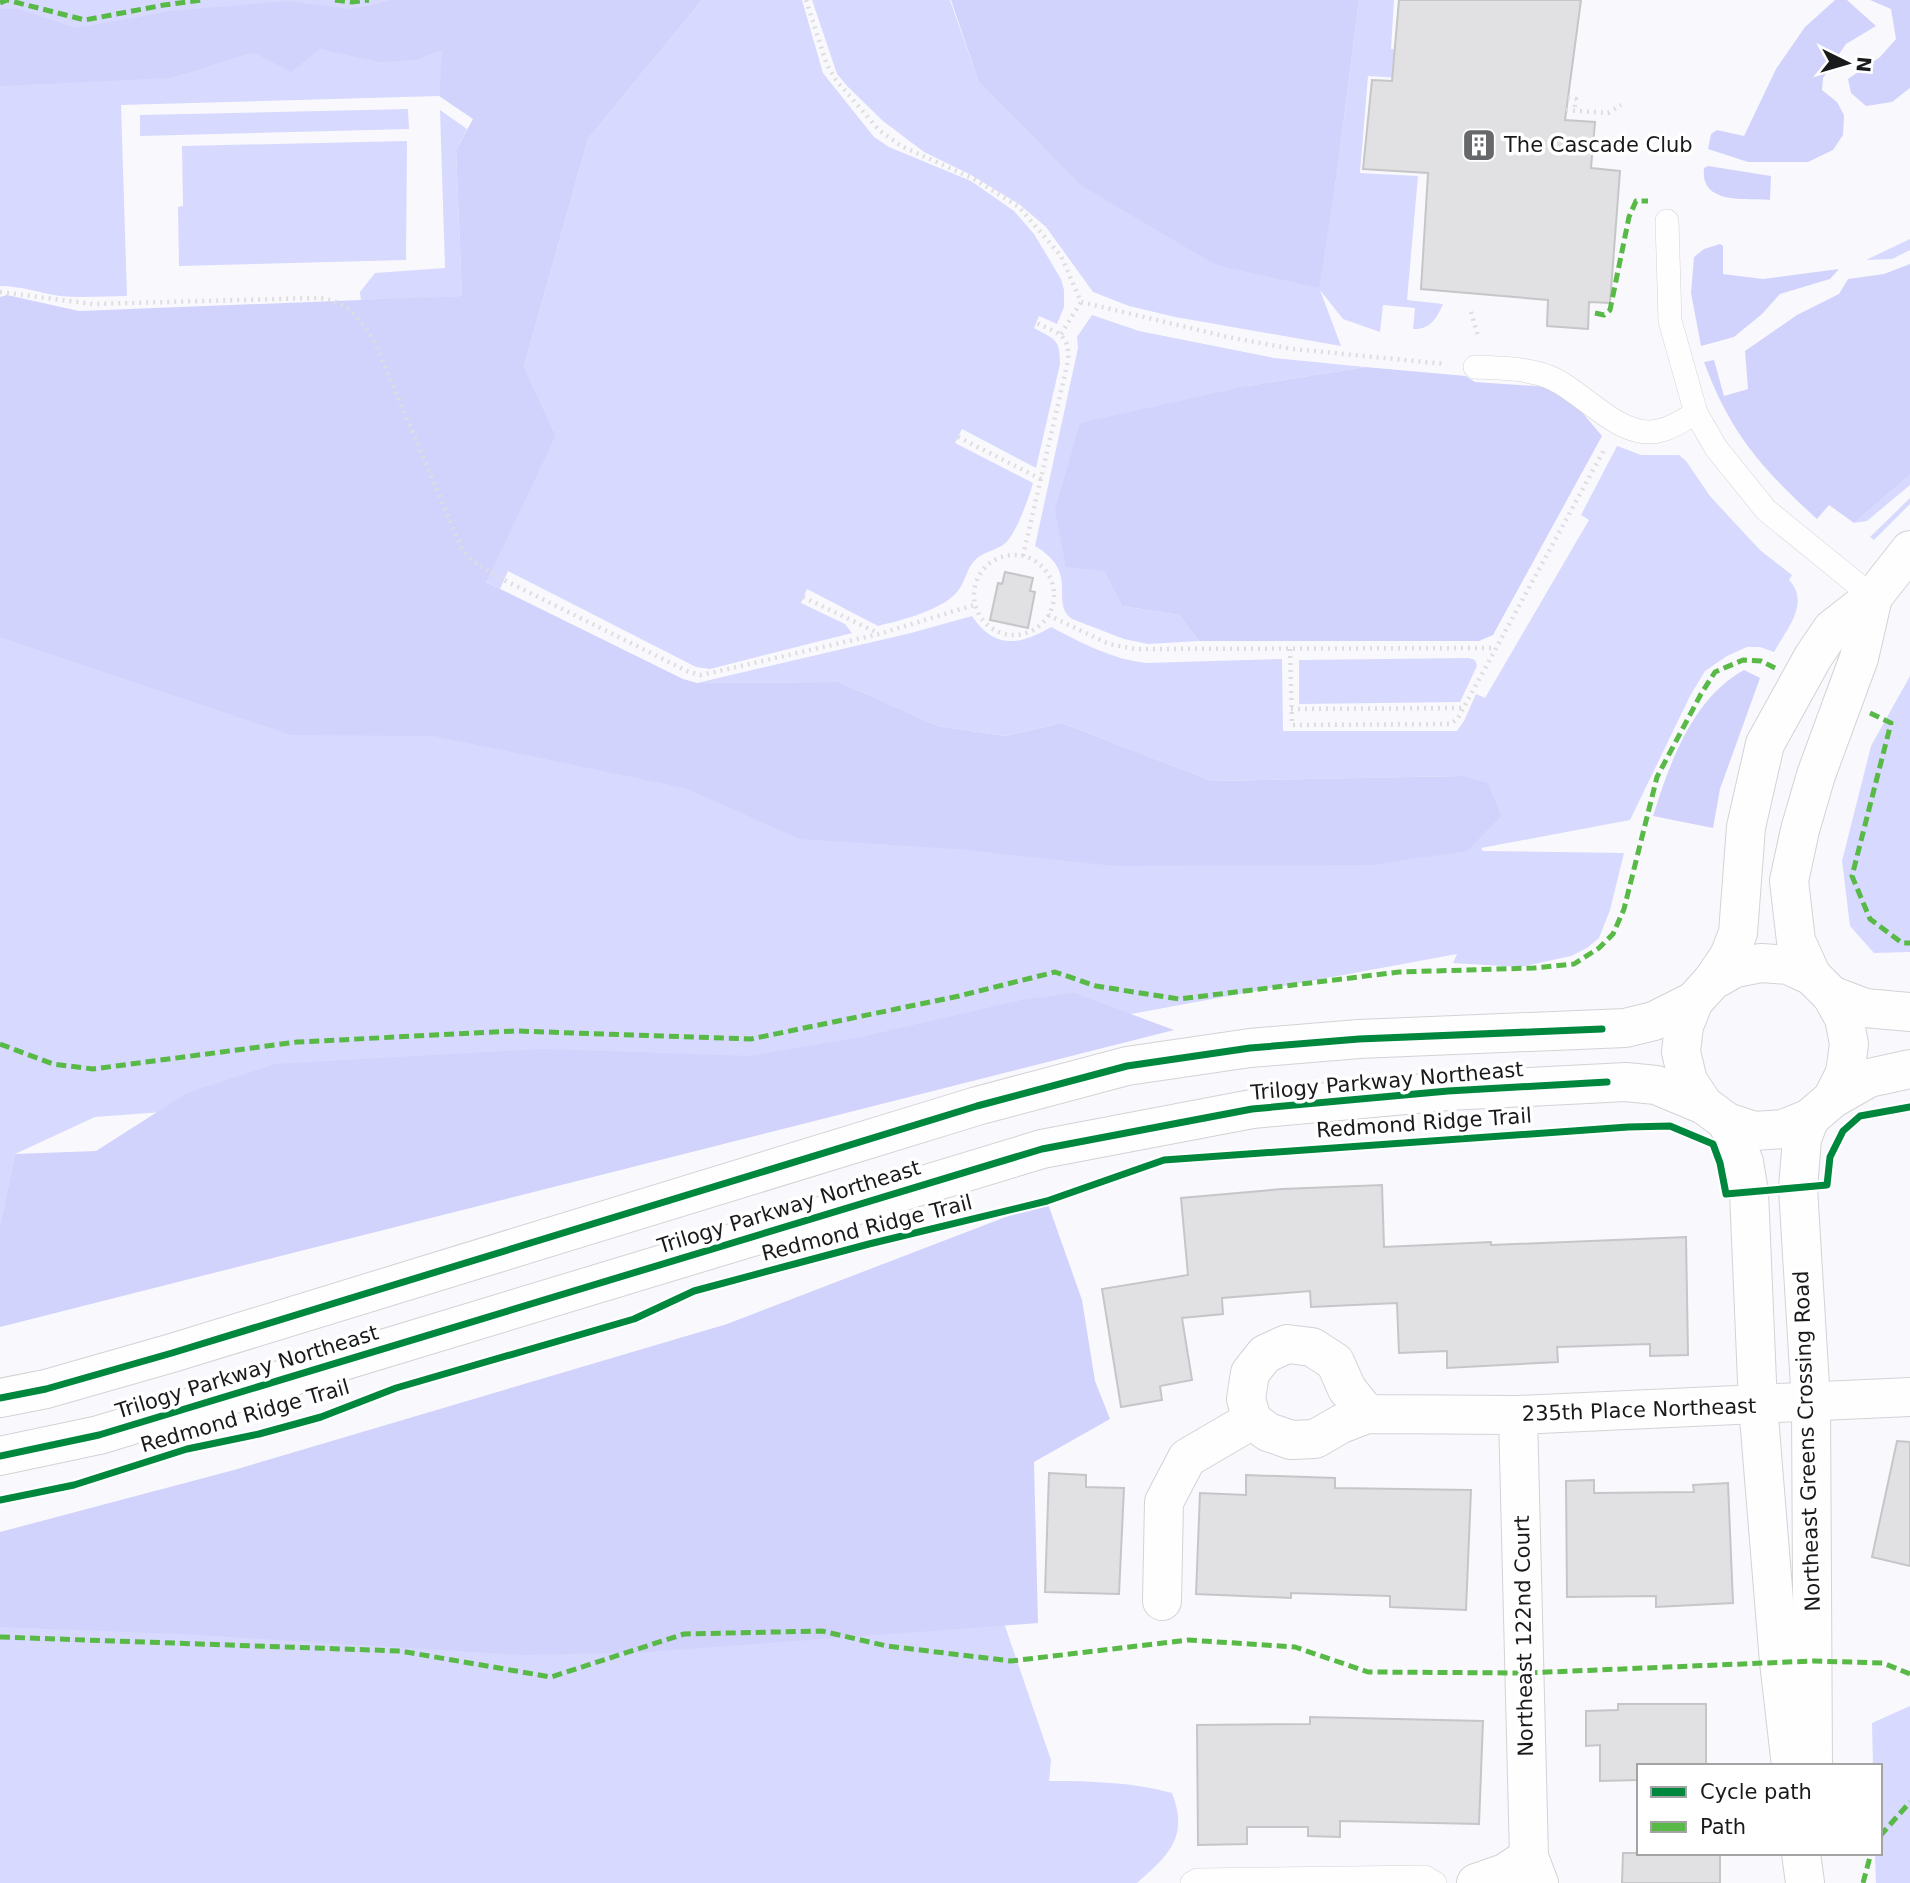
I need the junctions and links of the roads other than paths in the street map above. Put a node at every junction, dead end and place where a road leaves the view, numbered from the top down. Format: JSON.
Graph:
{"nodes":[{"id":1,"x":1667,"y":221,"type":"dead end"},
{"id":2,"x":1475,"y":367,"type":"road end"},
{"id":3,"x":1696,"y":413,"type":"junction"},
{"id":4,"x":1910,"y":550,"type":"edge"},
{"id":5,"x":1873,"y":597,"type":"junction"},
{"id":6,"x":1822,"y":986,"type":"junction"},
{"id":7,"x":1703,"y":991,"type":"junction"},
{"id":8,"x":1910,"y":1012,"type":"edge"},
{"id":9,"x":1910,"y":1069,"type":"edge"},
{"id":10,"x":1821,"y":1108,"type":"junction"},
{"id":11,"x":1715,"y":1114,"type":"junction"},
{"id":12,"x":1910,"y":1397,"type":"edge"},
{"id":13,"x":0,"y":1398,"type":"edge"},
{"id":14,"x":1811,"y":1403,"type":"junction"},
{"id":15,"x":1758,"y":1405,"type":"junction"},
{"id":16,"x":1367,"y":1414,"type":"junction"},
{"id":17,"x":1518,"y":1415,"type":"junction"},
{"id":18,"x":1252,"y":1420,"type":"junction"},
{"id":19,"x":0,"y":1456,"type":"edge"},
{"id":20,"x":1162,"y":1601,"type":"dead end"},
{"id":21,"x":1791,"y":1764,"type":"edge"},
{"id":22,"x":1813,"y":1764,"type":"edge"},
{"id":23,"x":1801,"y":1855,"type":"edge"},
{"id":24,"x":1813,"y":1855,"type":"edge"},
{"id":25,"x":1534,"y":1870,"type":"edge"},
{"id":26,"x":1192,"y":1883,"type":"edge"},
{"id":27,"x":1435,"y":1883,"type":"edge"},
{"id":28,"x":1476,"y":1883,"type":"edge"},
{"id":29,"x":1805,"y":1883,"type":"edge"},
{"id":30,"x":1813,"y":1883,"type":"edge"}],
"edges":[{"from":1,"to":3,"type":"lane"},
{"from":2,"to":3,"type":"lane"},
{"from":3,"to":5,"type":"lane"},
{"from":4,"to":5,"type":"street"},
{"from":5,"to":6,"type":"street"},
{"from":5,"to":7,"type":"street"},
{"from":6,"to":7,"type":"street"},
{"from":6,"to":8,"type":"street"},
{"from":6,"to":10,"type":"street"},
{"from":7,"to":11,"type":"street"},
{"from":7,"to":13,"type":"street","name":"Trilogy Parkway Northeast"},
{"from":9,"to":10,"type":"street"},
{"from":10,"to":11,"type":"street"},
{"from":10,"to":14,"type":"street","name":"Northeast Greens Crossing Road"},
{"from":11,"to":15,"type":"street","name":"Northeast Greens Crossing Road"},
{"from":11,"to":19,"type":"street","name":"Trilogy Parkway Northeast"},
{"from":12,"to":14,"type":"street","name":"235th Place Northeast"},
{"from":14,"to":15,"type":"street","name":"235th Place Northeast"},
{"from":14,"to":22,"type":"street","name":"Northeast Greens Crossing Road"},
{"from":15,"to":17,"type":"street","name":"235th Place Northeast"},
{"from":15,"to":21,"type":"street","name":"Northeast Greens Crossing Road"},
{"from":16,"to":17,"type":"street","name":"235th Place Northeast"},
{"from":16,"to":18,"type":"street","name":"235th Place Northeast"},
{"from":16,"to":18,"type":"street"},
{"from":17,"to":25,"type":"street","name":"Northeast 122nd Court"},
{"from":18,"to":20,"type":"street"},
{"from":23,"to":29,"type":"street"},
{"from":24,"to":30,"type":"street"},
{"from":25,"to":28,"type":"street","name":"Northeast 122nd Court"},
{"from":26,"to":27,"type":"lane"}]}
